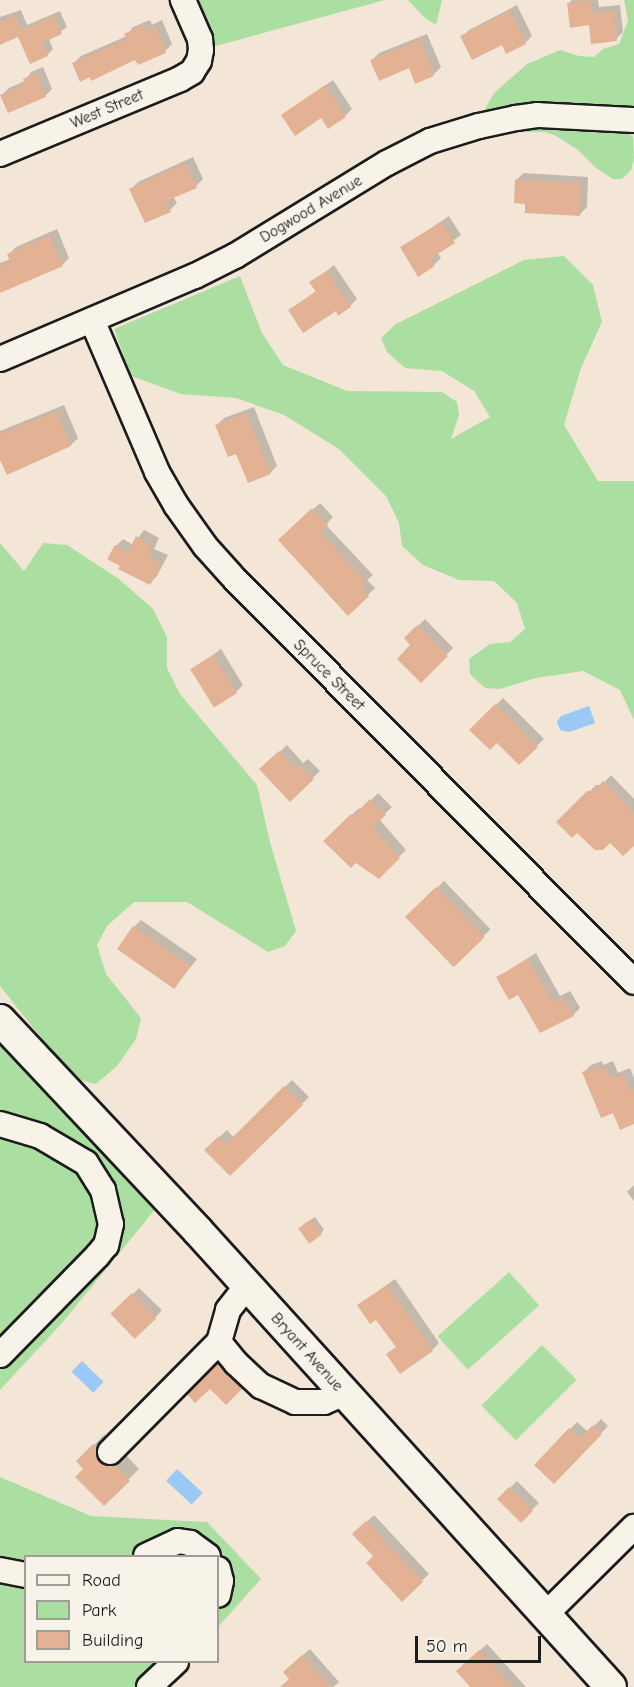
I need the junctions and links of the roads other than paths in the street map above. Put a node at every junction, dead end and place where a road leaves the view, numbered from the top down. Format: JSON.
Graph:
{"nodes":[{"id":1,"x":183,"y":0,"type":"edge"},
{"id":2,"x":634,"y":120,"type":"edge"},
{"id":3,"x":0,"y":154,"type":"edge"},
{"id":4,"x":92,"y":320,"type":"junction"},
{"id":5,"x":0,"y":359,"type":"edge"},
{"id":6,"x":634,"y":982,"type":"edge"},
{"id":7,"x":0,"y":1020,"type":"edge"},
{"id":8,"x":0,"y":1124,"type":"edge"},
{"id":9,"x":247,"y":1286,"type":"junction"},
{"id":10,"x":219,"y":1342,"type":"junction"},
{"id":11,"x":0,"y":1355,"type":"edge"},
{"id":12,"x":345,"y":1393,"type":"junction"},
{"id":13,"x":110,"y":1452,"type":"dead end"},
{"id":14,"x":634,"y":1527,"type":"edge"},
{"id":15,"x":150,"y":1555,"type":"edge"},
{"id":16,"x":205,"y":1555,"type":"edge"},
{"id":17,"x":0,"y":1570,"type":"edge"},
{"id":18,"x":219,"y":1573,"type":"edge"},
{"id":19,"x":24,"y":1575,"type":"edge"},
{"id":20,"x":219,"y":1590,"type":"edge"},
{"id":21,"x":546,"y":1614,"type":"junction"},
{"id":22,"x":175,"y":1663,"type":"edge"},
{"id":23,"x":149,"y":1687,"type":"edge"},
{"id":24,"x":611,"y":1687,"type":"edge"}],
"edges":[{"from":1,"to":3,"type":"street","name":"West Street"},
{"from":2,"to":4,"type":"street","name":"Dogwood Avenue"},
{"from":4,"to":5,"type":"street","name":"Dogwood Avenue"},
{"from":4,"to":6,"type":"street","name":"Spruce Street"},
{"from":7,"to":9,"type":"main road","name":"Bryant Avenue"},
{"from":8,"to":11,"type":"street"},
{"from":9,"to":10,"type":"street"},
{"from":9,"to":12,"type":"main road","name":"Bryant Avenue"},
{"from":10,"to":12,"type":"street"},
{"from":10,"to":13,"type":"street"},
{"from":12,"to":21,"type":"main road","name":"Bryant Avenue"},
{"from":14,"to":21,"type":"street"},
{"from":15,"to":16,"type":"street"},
{"from":17,"to":19,"type":"street"},
{"from":18,"to":20,"type":"street"},
{"from":21,"to":24,"type":"main road","name":"Bryant Avenue"},
{"from":22,"to":23,"type":"street"}]}
